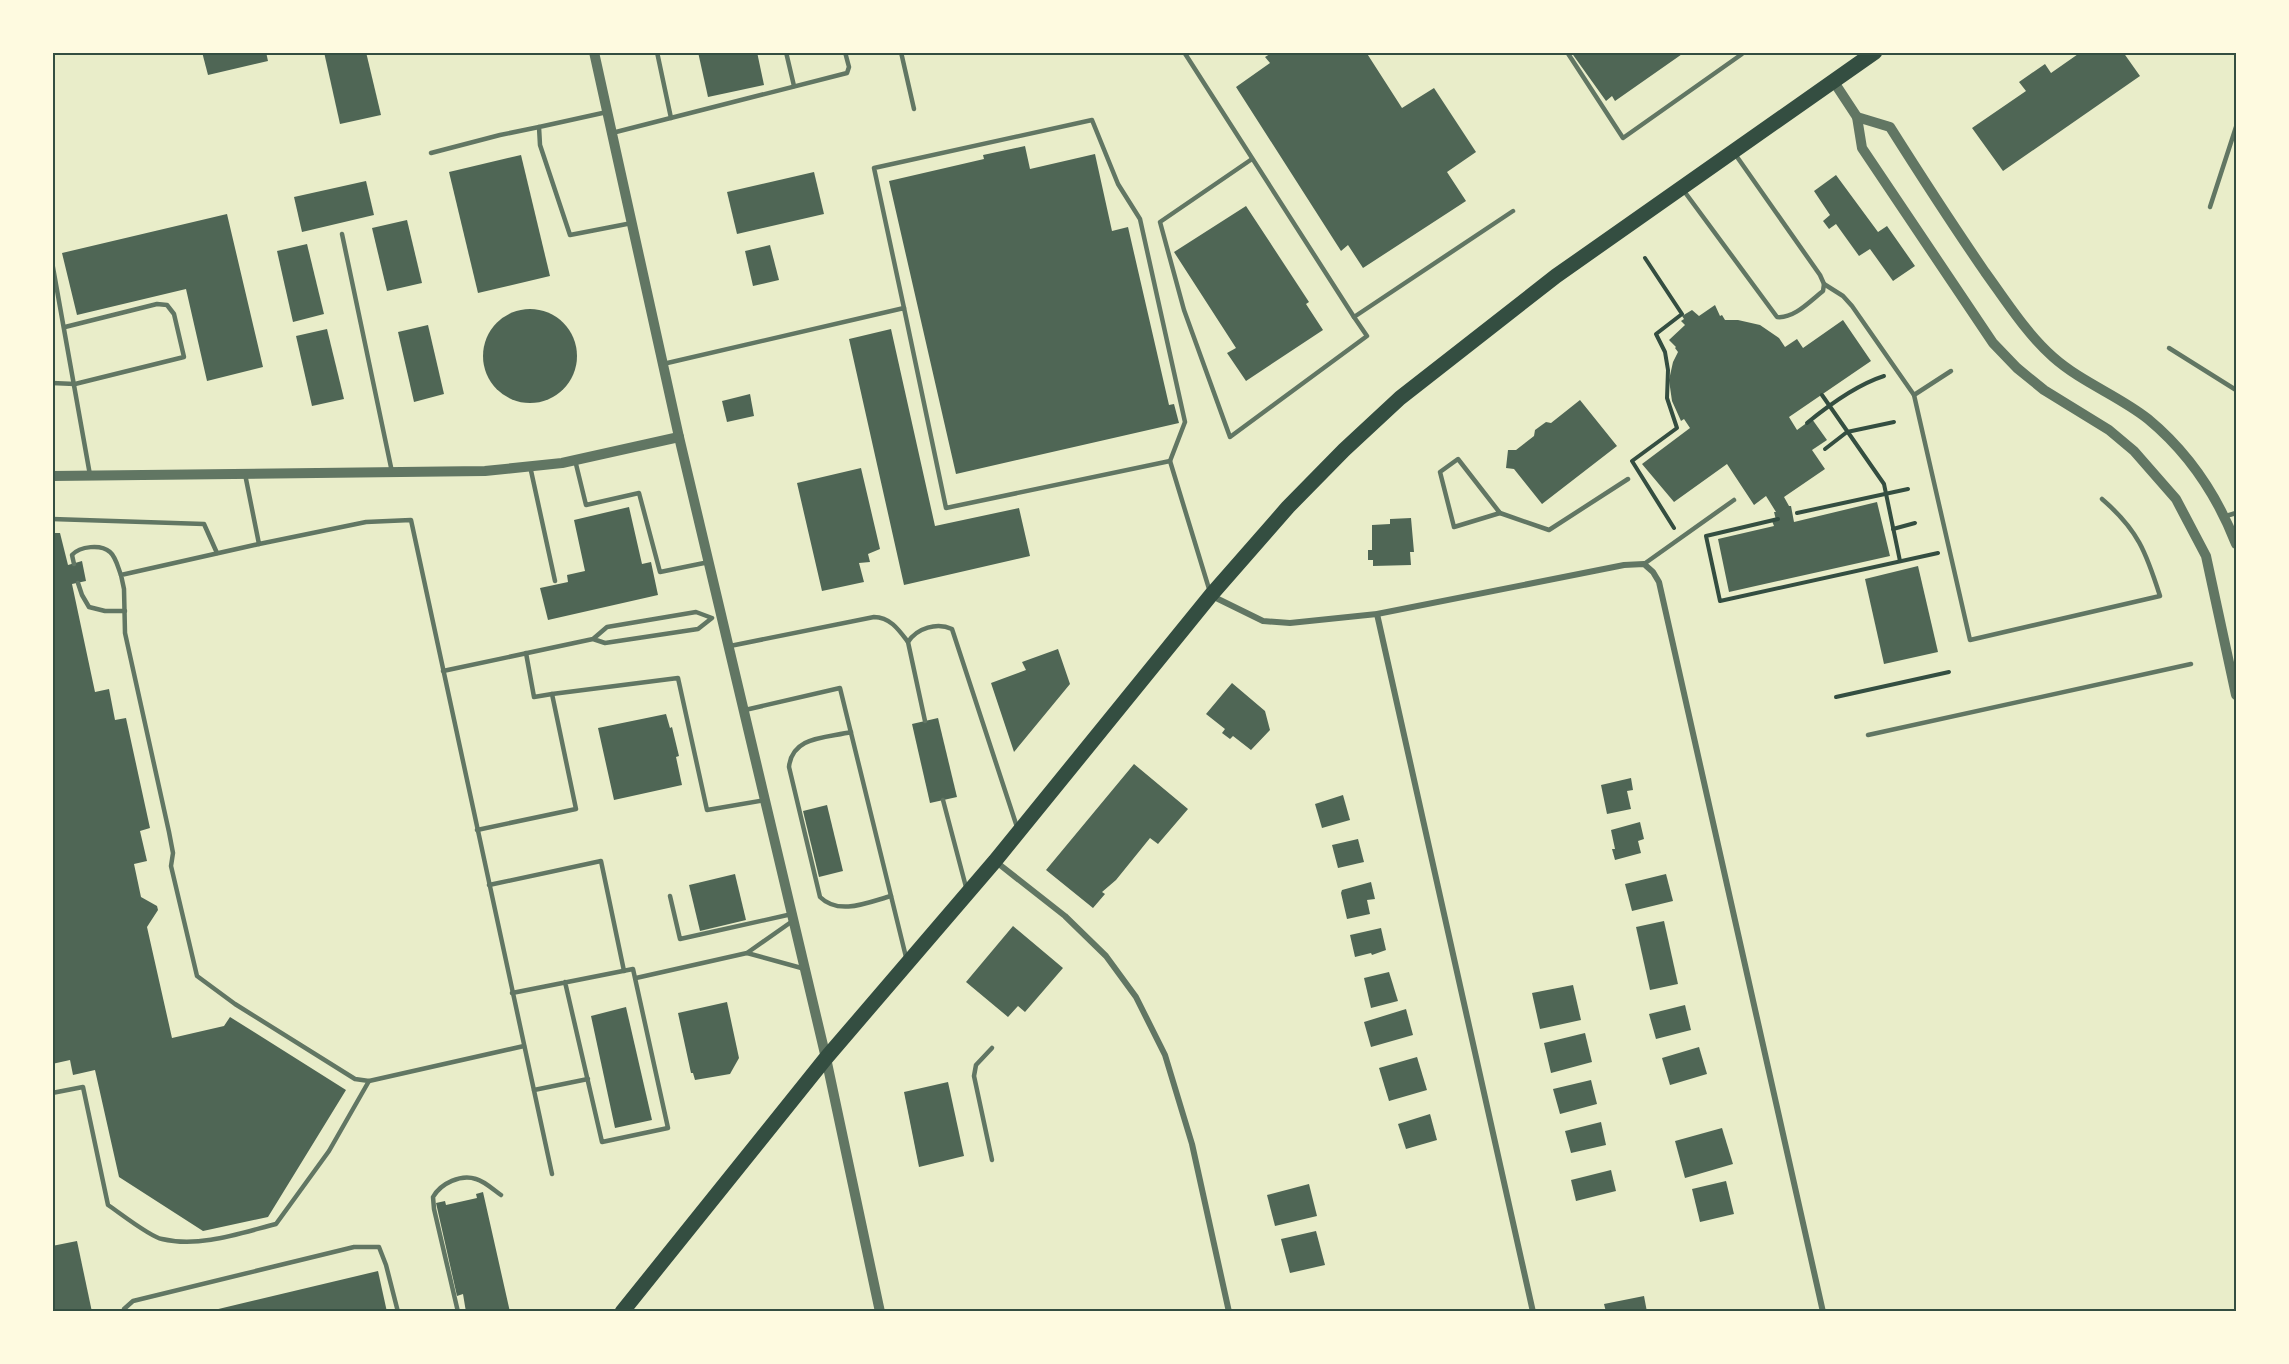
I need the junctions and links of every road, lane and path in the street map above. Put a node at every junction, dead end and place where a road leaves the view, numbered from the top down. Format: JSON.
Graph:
{"nodes":[{"id":1,"x":594,"y":52,"type":"edge"},
{"id":2,"x":657,"y":52,"type":"edge"},
{"id":3,"x":786,"y":52,"type":"edge"},
{"id":4,"x":845,"y":52,"type":"edge"},
{"id":5,"x":901,"y":52,"type":"edge"},
{"id":6,"x":1184,"y":52,"type":"edge"},
{"id":7,"x":1567,"y":52,"type":"edge"},
{"id":8,"x":1875,"y":52,"type":"edge"},
{"id":9,"x":1742,"y":54,"type":"dead end"},
{"id":10,"x":1834,"y":82,"type":"junction"},
{"id":11,"x":794,"y":86,"type":"junction"},
{"id":12,"x":914,"y":109,"type":"dead end"},
{"id":13,"x":607,"y":112,"type":"junction"},
{"id":14,"x":671,"y":117,"type":"junction"},
{"id":15,"x":1857,"y":117,"type":"junction"},
{"id":16,"x":2236,"y":126,"type":"edge"},
{"id":17,"x":540,"y":127,"type":"junction"},
{"id":18,"x":612,"y":133,"type":"junction"},
{"id":19,"x":1733,"y":152,"type":"junction"},
{"id":20,"x":431,"y":153,"type":"dead end"},
{"id":21,"x":1252,"y":159,"type":"junction"},
{"id":22,"x":1682,"y":188,"type":"junction"},
{"id":23,"x":2210,"y":207,"type":"dead end"},
{"id":24,"x":1513,"y":211,"type":"dead end"},
{"id":25,"x":632,"y":223,"type":"junction"},
{"id":26,"x":342,"y":234,"type":"dead end"},
{"id":27,"x":1645,"y":258,"type":"dead end"},
{"id":28,"x":52,"y":262,"type":"edge"},
{"id":29,"x":1824,"y":284,"type":"junction"},
{"id":30,"x":904,"y":308,"type":"junction"},
{"id":31,"x":1354,"y":317,"type":"junction"},
{"id":32,"x":65,"y":327,"type":"junction"},
{"id":33,"x":2169,"y":348,"type":"dead end"},
{"id":34,"x":663,"y":364,"type":"junction"},
{"id":35,"x":1951,"y":371,"type":"dead end"},
{"id":36,"x":1884,"y":376,"type":"dead end"},
{"id":37,"x":52,"y":383,"type":"edge"},
{"id":38,"x":75,"y":384,"type":"junction"},
{"id":39,"x":2236,"y":390,"type":"edge"},
{"id":40,"x":1822,"y":395,"type":"dead end"},
{"id":41,"x":1914,"y":395,"type":"junction"},
{"id":42,"x":1829,"y":406,"type":"junction"},
{"id":43,"x":1893,"y":422,"type":"dead end"},
{"id":44,"x":1807,"y":423,"type":"dead end"},
{"id":45,"x":1847,"y":432,"type":"junction"},
{"id":46,"x":680,"y":437,"type":"junction"},
{"id":47,"x":1825,"y":449,"type":"dead end"},
{"id":48,"x":575,"y":460,"type":"junction"},
{"id":49,"x":1170,"y":461,"type":"junction"},
{"id":50,"x":530,"y":466,"type":"junction"},
{"id":51,"x":392,"y":472,"type":"junction"},
{"id":52,"x":244,"y":473,"type":"junction"},
{"id":53,"x":52,"y":476,"type":"edge"},
{"id":54,"x":90,"y":476,"type":"junction"},
{"id":55,"x":1628,"y":478,"type":"dead end"},
{"id":56,"x":1908,"y":489,"type":"dead end"},
{"id":57,"x":1886,"y":494,"type":"junction"},
{"id":58,"x":2102,"y":498,"type":"dead end"},
{"id":59,"x":1734,"y":500,"type":"dead end"},
{"id":60,"x":1500,"y":513,"type":"junction"},
{"id":61,"x":1797,"y":513,"type":"dead end"},
{"id":62,"x":2231,"y":514,"type":"edge"},
{"id":63,"x":52,"y":519,"type":"edge"},
{"id":64,"x":1778,"y":519,"type":"dead end"},
{"id":65,"x":1915,"y":523,"type":"dead end"},
{"id":66,"x":1674,"y":528,"type":"dead end"},
{"id":67,"x":1893,"y":529,"type":"junction"},
{"id":68,"x":259,"y":544,"type":"junction"},
{"id":69,"x":2236,"y":544,"type":"edge"},
{"id":70,"x":1951,"y":551,"type":"junction"},
{"id":71,"x":218,"y":553,"type":"junction"},
{"id":72,"x":1900,"y":561,"type":"junction"},
{"id":73,"x":709,"y":562,"type":"junction"},
{"id":74,"x":74,"y":564,"type":"dead end"},
{"id":75,"x":1644,"y":564,"type":"junction"},
{"id":76,"x":121,"y":575,"type":"junction"},
{"id":77,"x":555,"y":581,"type":"dead end"},
{"id":78,"x":78,"y":583,"type":"dead end"},
{"id":79,"x":1211,"y":595,"type":"junction"},
{"id":80,"x":125,"y":611,"type":"junction"},
{"id":81,"x":1377,"y":614,"type":"junction"},
{"id":82,"x":717,"y":617,"type":"junction"},
{"id":83,"x":593,"y":639,"type":"junction"},
{"id":84,"x":908,"y":642,"type":"junction"},
{"id":85,"x":729,"y":646,"type":"junction"},
{"id":86,"x":526,"y":653,"type":"junction"},
{"id":87,"x":2191,"y":664,"type":"dead end"},
{"id":88,"x":443,"y":671,"type":"junction"},
{"id":89,"x":1949,"y":672,"type":"dead end"},
{"id":90,"x":552,"y":694,"type":"junction"},
{"id":91,"x":2236,"y":695,"type":"edge"},
{"id":92,"x":1836,"y":697,"type":"dead end"},
{"id":93,"x":744,"y":710,"type":"junction"},
{"id":94,"x":925,"y":721,"type":"dead end"},
{"id":95,"x":851,"y":732,"type":"junction"},
{"id":96,"x":1868,"y":735,"type":"dead end"},
{"id":97,"x":765,"y":800,"type":"junction"},
{"id":98,"x":943,"y":800,"type":"dead end"},
{"id":99,"x":477,"y":830,"type":"junction"},
{"id":100,"x":1019,"y":832,"type":"junction"},
{"id":101,"x":995,"y":861,"type":"junction"},
{"id":102,"x":489,"y":885,"type":"junction"},
{"id":103,"x":968,"y":892,"type":"junction"},
{"id":104,"x":670,"y":896,"type":"dead end"},
{"id":105,"x":891,"y":896,"type":"junction"},
{"id":106,"x":793,"y":917,"type":"junction"},
{"id":107,"x":747,"y":953,"type":"junction"},
{"id":108,"x":908,"y":963,"type":"junction"},
{"id":109,"x":806,"y":969,"type":"junction"},
{"id":110,"x":624,"y":971,"type":"junction"},
{"id":111,"x":636,"y":978,"type":"junction"},
{"id":112,"x":566,"y":982,"type":"junction"},
{"id":113,"x":512,"y":993,"type":"junction"},
{"id":114,"x":524,"y":1046,"type":"junction"},
{"id":115,"x":992,"y":1048,"type":"dead end"},
{"id":116,"x":826,"y":1058,"type":"junction"},
{"id":117,"x":588,"y":1079,"type":"junction"},
{"id":118,"x":369,"y":1081,"type":"junction"},
{"id":119,"x":534,"y":1090,"type":"junction"},
{"id":120,"x":52,"y":1093,"type":"edge"},
{"id":121,"x":992,"y":1160,"type":"dead end"},
{"id":122,"x":552,"y":1174,"type":"dead end"},
{"id":123,"x":501,"y":1195,"type":"dead end"},
{"id":124,"x":124,"y":1311,"type":"edge"},
{"id":125,"x":398,"y":1311,"type":"edge"},
{"id":126,"x":458,"y":1311,"type":"edge"},
{"id":127,"x":622,"y":1311,"type":"edge"},
{"id":128,"x":880,"y":1311,"type":"edge"},
{"id":129,"x":1229,"y":1311,"type":"edge"},
{"id":130,"x":1533,"y":1311,"type":"edge"},
{"id":131,"x":1823,"y":1311,"type":"edge"}],
"edges":[{"from":1,"to":13,"type":"street"},
{"from":2,"to":14,"type":"lane"},
{"from":3,"to":11,"type":"lane"},
{"from":4,"to":11,"type":"lane"},
{"from":5,"to":12,"type":"lane"},
{"from":6,"to":21,"type":"lane"},
{"from":7,"to":9,"type":"lane"},
{"from":8,"to":10,"type":"main road"},
{"from":10,"to":15,"type":"street"},
{"from":10,"to":19,"type":"main road"},
{"from":11,"to":14,"type":"lane"},
{"from":13,"to":17,"type":"lane"},
{"from":13,"to":18,"type":"street"},
{"from":14,"to":18,"type":"lane"},
{"from":15,"to":62,"type":"street"},
{"from":15,"to":91,"type":"street"},
{"from":16,"to":23,"type":"lane"},
{"from":17,"to":20,"type":"lane"},
{"from":17,"to":25,"type":"lane"},
{"from":18,"to":25,"type":"street"},
{"from":19,"to":22,"type":"main road"},
{"from":19,"to":29,"type":"lane"},
{"from":21,"to":31,"type":"lane"},
{"from":21,"to":31,"type":"lane"},
{"from":22,"to":29,"type":"lane"},
{"from":22,"to":79,"type":"main road"},
{"from":24,"to":31,"type":"lane"},
{"from":25,"to":34,"type":"street"},
{"from":26,"to":51,"type":"lane"},
{"from":27,"to":66,"type":"path"},
{"from":28,"to":32,"type":"lane"},
{"from":29,"to":41,"type":"lane"},
{"from":30,"to":34,"type":"lane"},
{"from":30,"to":49,"type":"lane"},
{"from":30,"to":49,"type":"lane"},
{"from":32,"to":38,"type":"lane"},
{"from":32,"to":38,"type":"lane"},
{"from":33,"to":39,"type":"lane"},
{"from":34,"to":46,"type":"street"},
{"from":35,"to":41,"type":"lane"},
{"from":36,"to":42,"type":"path"},
{"from":37,"to":38,"type":"lane"},
{"from":38,"to":54,"type":"lane"},
{"from":40,"to":42,"type":"path"},
{"from":41,"to":70,"type":"lane"},
{"from":42,"to":44,"type":"path"},
{"from":42,"to":45,"type":"path"},
{"from":43,"to":45,"type":"path"},
{"from":45,"to":47,"type":"path"},
{"from":45,"to":57,"type":"path"},
{"from":46,"to":48,"type":"street"},
{"from":46,"to":73,"type":"street"},
{"from":48,"to":50,"type":"street"},
{"from":48,"to":73,"type":"lane"},
{"from":49,"to":79,"type":"lane"},
{"from":50,"to":51,"type":"street"},
{"from":50,"to":77,"type":"lane"},
{"from":51,"to":52,"type":"street"},
{"from":52,"to":54,"type":"street"},
{"from":52,"to":68,"type":"lane"},
{"from":53,"to":54,"type":"street"},
{"from":55,"to":60,"type":"lane"},
{"from":56,"to":57,"type":"path"},
{"from":57,"to":61,"type":"path"},
{"from":57,"to":67,"type":"path"},
{"from":58,"to":70,"type":"lane"},
{"from":59,"to":75,"type":"lane"},
{"from":60,"to":60,"type":"lane"},
{"from":62,"to":69,"type":"street"},
{"from":63,"to":71,"type":"lane"},
{"from":64,"to":72,"type":"path"},
{"from":65,"to":67,"type":"path"},
{"from":67,"to":72,"type":"path"},
{"from":68,"to":71,"type":"lane"},
{"from":68,"to":88,"type":"lane"},
{"from":70,"to":72,"type":"path"},
{"from":71,"to":76,"type":"lane"},
{"from":73,"to":82,"type":"street"},
{"from":74,"to":76,"type":"lane"},
{"from":75,"to":81,"type":"street"},
{"from":75,"to":131,"type":"street"},
{"from":76,"to":80,"type":"lane"},
{"from":78,"to":80,"type":"lane"},
{"from":79,"to":81,"type":"street"},
{"from":79,"to":100,"type":"main road"},
{"from":80,"to":118,"type":"lane"},
{"from":81,"to":130,"type":"street"},
{"from":82,"to":83,"type":"lane"},
{"from":82,"to":83,"type":"lane"},
{"from":82,"to":85,"type":"street"},
{"from":83,"to":86,"type":"lane"},
{"from":84,"to":85,"type":"lane"},
{"from":84,"to":94,"type":"lane"},
{"from":84,"to":100,"type":"lane"},
{"from":85,"to":93,"type":"street"},
{"from":86,"to":88,"type":"lane"},
{"from":86,"to":90,"type":"lane"},
{"from":87,"to":96,"type":"lane"},
{"from":88,"to":99,"type":"lane"},
{"from":89,"to":92,"type":"path"},
{"from":90,"to":97,"type":"lane"},
{"from":90,"to":99,"type":"lane"},
{"from":93,"to":95,"type":"lane"},
{"from":93,"to":97,"type":"street"},
{"from":95,"to":105,"type":"lane"},
{"from":95,"to":105,"type":"lane"},
{"from":97,"to":106,"type":"street"},
{"from":98,"to":103,"type":"lane"},
{"from":99,"to":102,"type":"lane"},
{"from":100,"to":101,"type":"main road"},
{"from":101,"to":103,"type":"main road"},
{"from":101,"to":129,"type":"street"},
{"from":102,"to":110,"type":"lane"},
{"from":102,"to":113,"type":"lane"},
{"from":103,"to":108,"type":"main road"},
{"from":104,"to":106,"type":"lane"},
{"from":105,"to":108,"type":"lane"},
{"from":106,"to":107,"type":"lane"},
{"from":106,"to":109,"type":"street"},
{"from":107,"to":109,"type":"lane"},
{"from":107,"to":111,"type":"lane"},
{"from":108,"to":116,"type":"main road"},
{"from":109,"to":116,"type":"street"},
{"from":110,"to":111,"type":"lane"},
{"from":110,"to":112,"type":"lane"},
{"from":111,"to":117,"type":"lane"},
{"from":112,"to":113,"type":"lane"},
{"from":112,"to":117,"type":"lane"},
{"from":113,"to":114,"type":"lane"},
{"from":114,"to":118,"type":"lane"},
{"from":114,"to":119,"type":"lane"},
{"from":115,"to":121,"type":"lane"},
{"from":116,"to":127,"type":"main road"},
{"from":116,"to":128,"type":"street"},
{"from":117,"to":119,"type":"lane"},
{"from":118,"to":120,"type":"lane"},
{"from":119,"to":122,"type":"lane"},
{"from":123,"to":126,"type":"lane"},
{"from":124,"to":125,"type":"lane"}]}
